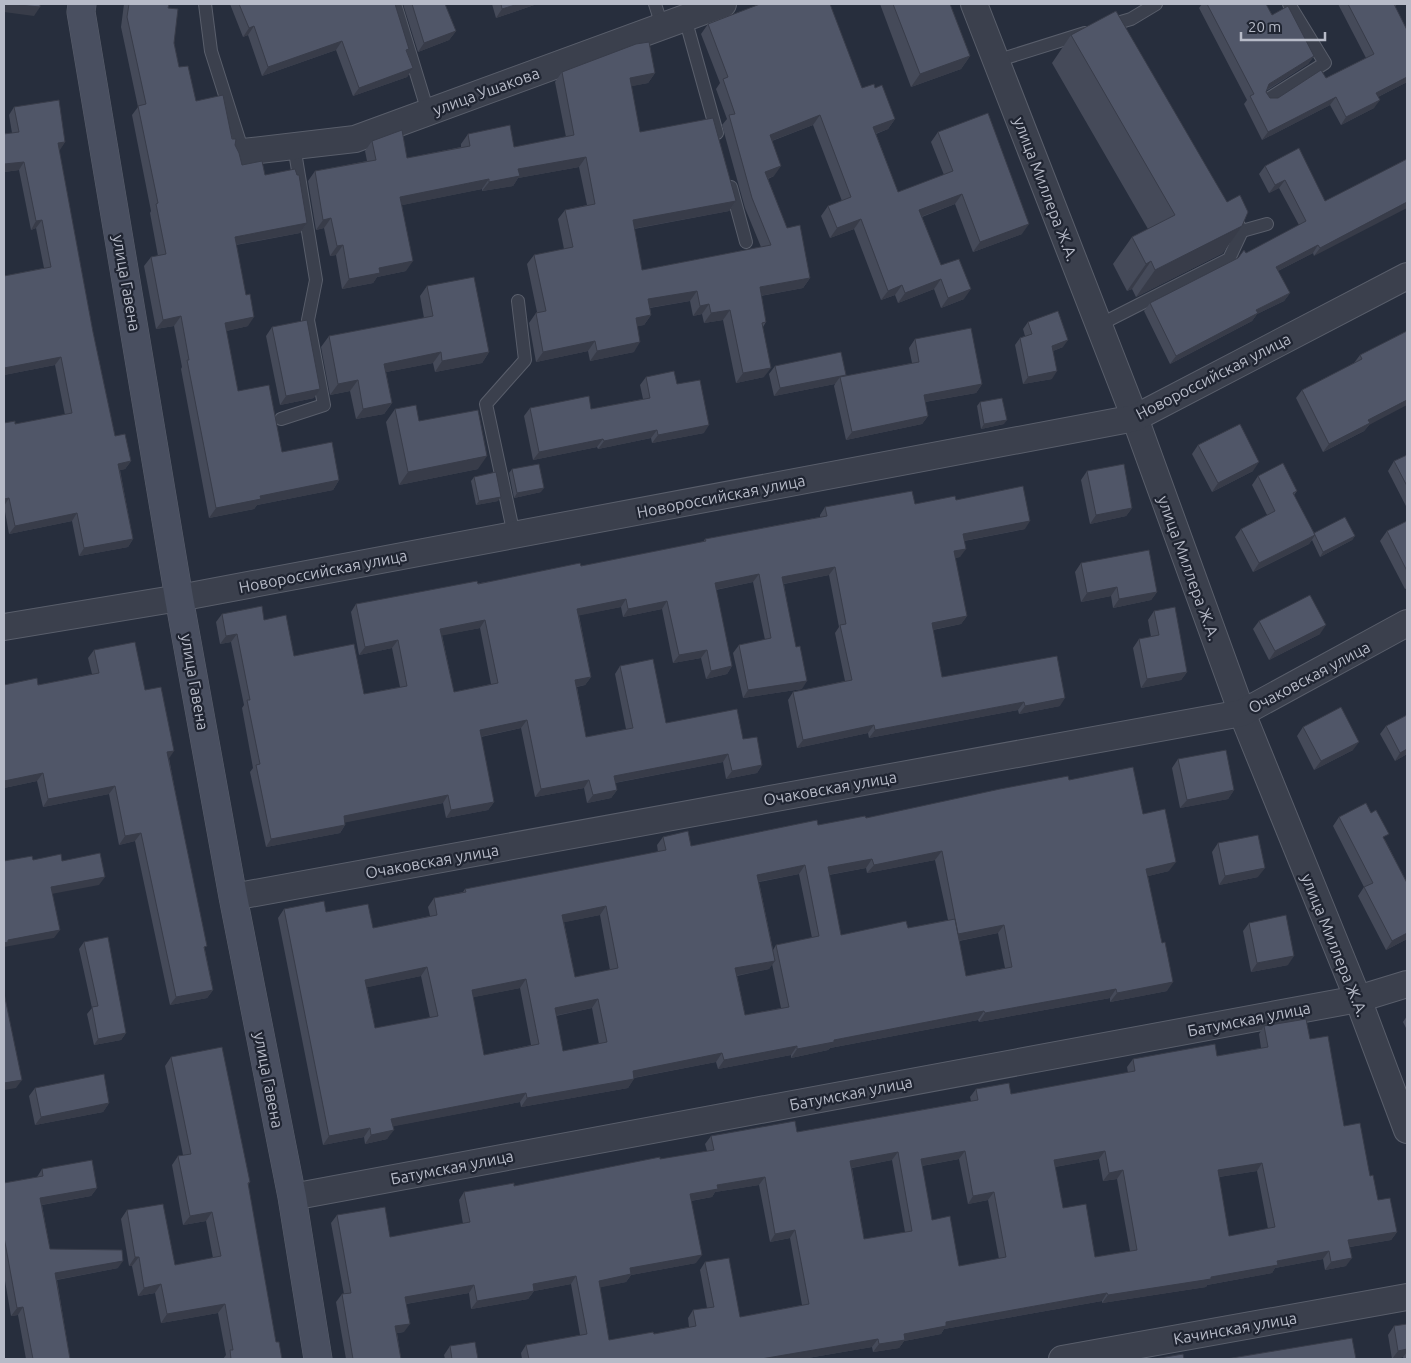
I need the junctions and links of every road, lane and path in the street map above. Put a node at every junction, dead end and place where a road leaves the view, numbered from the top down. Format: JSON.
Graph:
{"nodes":[{"id":1,"x":82,"y":4,"type":"edge"},
{"id":2,"x":205,"y":4,"type":"edge"},
{"id":3,"x":395,"y":4,"type":"edge"},
{"id":4,"x":723,"y":4,"type":"edge"},
{"id":5,"x":974,"y":4,"type":"edge"},
{"id":6,"x":1156,"y":4,"type":"edge"},
{"id":7,"x":1289,"y":4,"type":"edge"},
{"id":8,"x":667,"y":16,"type":"edge"},
{"id":9,"x":996,"y":61,"type":"junction"},
{"id":10,"x":1268,"y":99,"type":"edge"},
{"id":11,"x":428,"y":112,"type":"junction"},
{"id":12,"x":294,"y":146,"type":"junction"},
{"id":13,"x":721,"y":148,"type":"edge"},
{"id":14,"x":242,"y":152,"type":"joint"},
{"id":15,"x":728,"y":176,"type":"edge"},
{"id":16,"x":1227,"y":206,"type":"edge"},
{"id":17,"x":1268,"y":224,"type":"dead end"},
{"id":18,"x":1242,"y":231,"type":"junction"},
{"id":19,"x":746,"y":242,"type":"dead end"},
{"id":20,"x":1407,"y":276,"type":"edge"},
{"id":21,"x":518,"y":301,"type":"dead end"},
{"id":22,"x":1099,"y":325,"type":"junction"},
{"id":23,"x":1135,"y":418,"type":"junction"},
{"id":24,"x":281,"y":419,"type":"dead end"},
{"id":25,"x":514,"y":535,"type":"junction"},
{"id":26,"x":180,"y":598,"type":"junction"},
{"id":27,"x":1407,"y":623,"type":"edge"},
{"id":28,"x":4,"y":627,"type":"edge"},
{"id":29,"x":1242,"y":713,"type":"junction"},
{"id":30,"x":233,"y":897,"type":"junction"},
{"id":31,"x":1407,"y":984,"type":"edge"},
{"id":32,"x":1358,"y":999,"type":"junction"},
{"id":33,"x":1407,"y":1130,"type":"edge"},
{"id":34,"x":292,"y":1197,"type":"junction"},
{"id":35,"x":1407,"y":1297,"type":"edge"},
{"id":36,"x":318,"y":1359,"type":"edge"},
{"id":37,"x":1062,"y":1359,"type":"edge"}],
"edges":[{"from":1,"to":26,"type":"street","name":"улица Гавена"},
{"from":2,"to":14,"type":"lane"},
{"from":3,"to":11,"type":"lane"},
{"from":4,"to":8,"type":"street","name":"улица Ушакова"},
{"from":5,"to":9,"type":"street","name":"улица Миллера Ж.А."},
{"from":6,"to":9,"type":"lane"},
{"from":7,"to":10,"type":"lane"},
{"from":8,"to":11,"type":"street","name":"улица Ушакова"},
{"from":8,"to":13,"type":"lane"},
{"from":9,"to":22,"type":"street","name":"улица Миллера Ж.А."},
{"from":11,"to":12,"type":"street","name":"улица Ушакова"},
{"from":12,"to":14,"type":"street","name":"улица Ушакова"},
{"from":12,"to":24,"type":"lane"},
{"from":15,"to":19,"type":"lane"},
{"from":16,"to":18,"type":"lane"},
{"from":17,"to":18,"type":"lane"},
{"from":18,"to":22,"type":"lane"},
{"from":20,"to":23,"type":"street","name":"Новороссийская улица"},
{"from":21,"to":25,"type":"lane"},
{"from":22,"to":23,"type":"street","name":"улица Миллера Ж.А."},
{"from":23,"to":25,"type":"street","name":"Новороссийская улица"},
{"from":23,"to":29,"type":"street","name":"улица Миллера Ж.А."},
{"from":25,"to":26,"type":"street","name":"Новороссийская улица"},
{"from":26,"to":28,"type":"street","name":"Новороссийская улица"},
{"from":26,"to":30,"type":"street","name":"улица Гавена"},
{"from":27,"to":29,"type":"street","name":"Очаковская улица"},
{"from":29,"to":30,"type":"street","name":"Очаковская улица"},
{"from":29,"to":32,"type":"street","name":"улица Миллера Ж.А."},
{"from":30,"to":34,"type":"street","name":"улица Гавена"},
{"from":31,"to":32,"type":"street","name":"Батумская улица"},
{"from":32,"to":33,"type":"street","name":"улица Миллера Ж.А."},
{"from":32,"to":34,"type":"street","name":"Батумская улица"},
{"from":34,"to":36,"type":"street","name":"улица Гавена"},
{"from":35,"to":37,"type":"street","name":"Качинская улица"}]}
